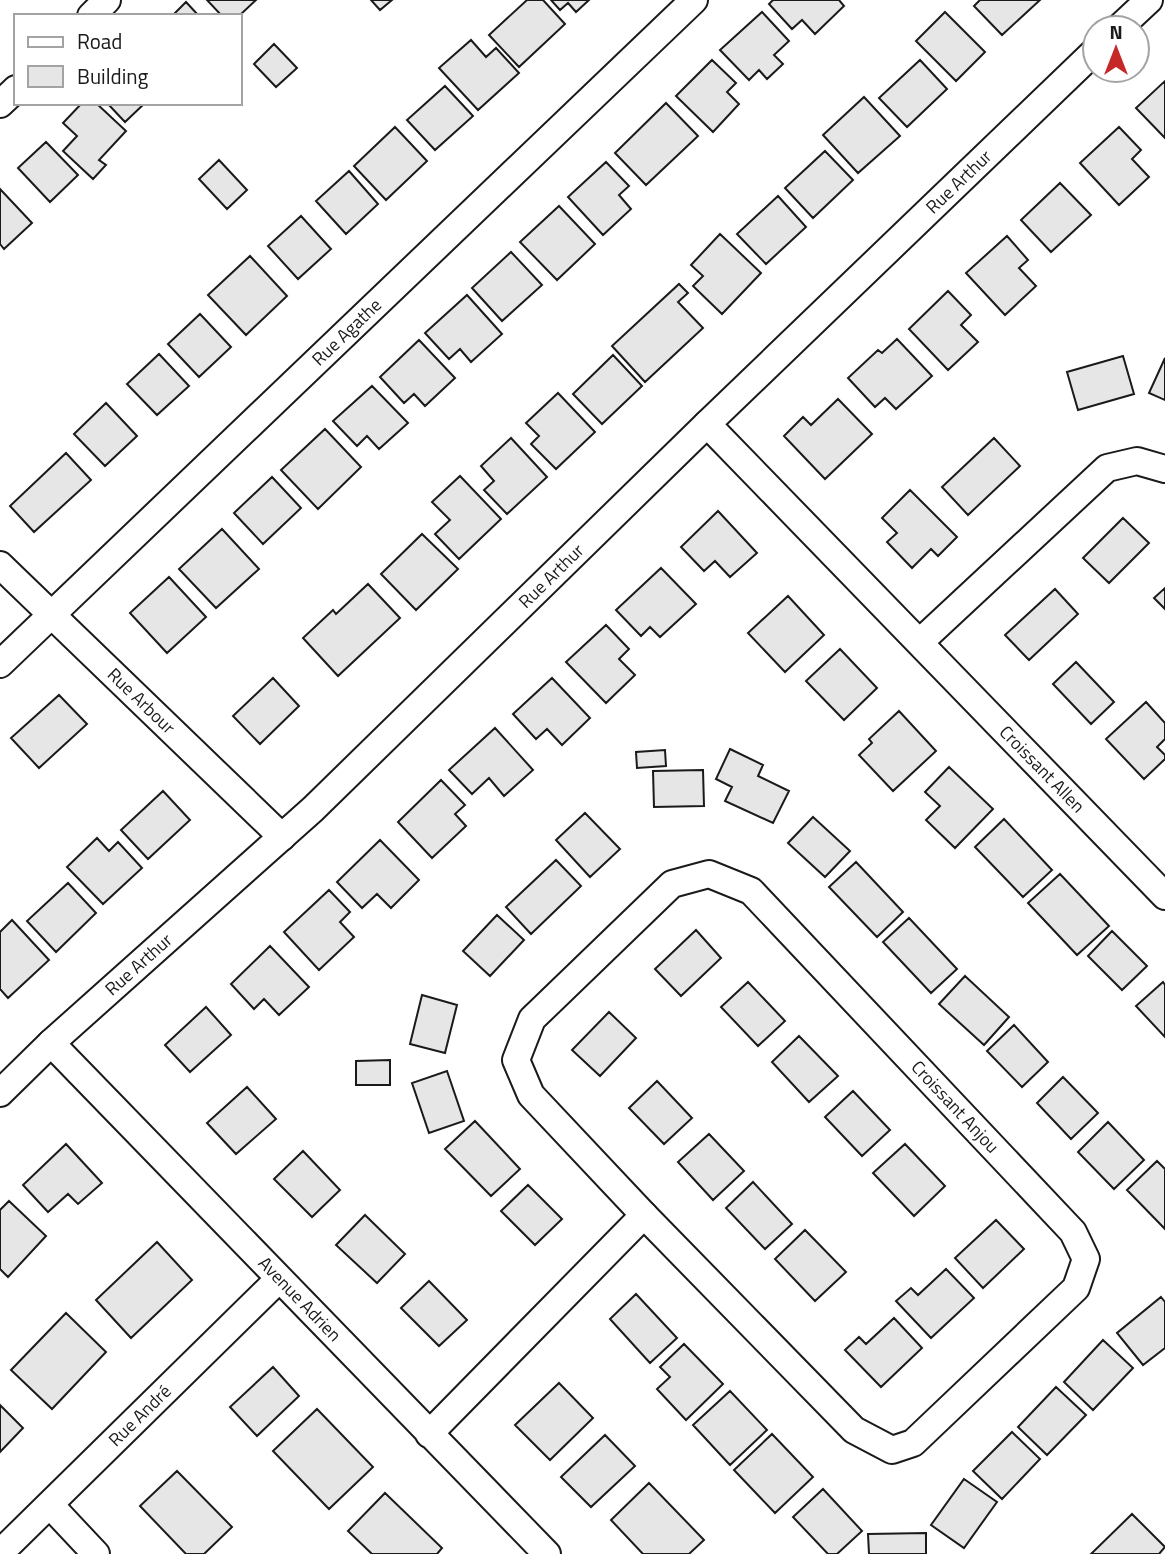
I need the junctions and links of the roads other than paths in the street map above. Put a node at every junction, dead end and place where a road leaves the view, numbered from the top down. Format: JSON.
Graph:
{"nodes":[{"id":1,"x":107,"y":0,"type":"edge"},
{"id":2,"x":694,"y":0,"type":"edge"},
{"id":3,"x":1149,"y":0,"type":"edge"},
{"id":4,"x":93,"y":14,"type":"edge"},
{"id":5,"x":1134,"y":14,"type":"edge"},
{"id":6,"x":1081,"y":64,"type":"edge"},
{"id":7,"x":14,"y":91,"type":"edge"},
{"id":8,"x":0,"y":104,"type":"edge"},
{"id":9,"x":707,"y":424,"type":"junction"},
{"id":10,"x":1165,"y":469,"type":"edge"},
{"id":11,"x":0,"y":565,"type":"edge"},
{"id":12,"x":51,"y":616,"type":"junction"},
{"id":13,"x":920,"y":642,"type":"junction"},
{"id":14,"x":0,"y":664,"type":"edge"},
{"id":15,"x":282,"y":837,"type":"junction"},
{"id":16,"x":1165,"y":896,"type":"edge"},
{"id":17,"x":51,"y":1043,"type":"junction"},
{"id":18,"x":0,"y":1093,"type":"edge"},
{"id":19,"x":644,"y":1215,"type":"junction"},
{"id":20,"x":279,"y":1279,"type":"junction"},
{"id":21,"x":429,"y":1434,"type":"junction"},
{"id":22,"x":50,"y":1505,"type":"junction"},
{"id":23,"x":0,"y":1553,"type":"edge"},
{"id":24,"x":96,"y":1554,"type":"edge"},
{"id":25,"x":547,"y":1554,"type":"edge"}],
"edges":[{"from":1,"to":4,"type":"street"},
{"from":2,"to":12,"type":"street","name":"Rue Agathe"},
{"from":3,"to":5,"type":"street"},
{"from":6,"to":9,"type":"street","name":"Rue Arthur"},
{"from":7,"to":8,"type":"street"},
{"from":9,"to":13,"type":"street","name":"Croissant Allen"},
{"from":9,"to":15,"type":"street","name":"Rue Arthur"},
{"from":10,"to":13,"type":"street"},
{"from":11,"to":12,"type":"street","name":"Rue Arbour"},
{"from":12,"to":14,"type":"street","name":"Rue Agathe"},
{"from":12,"to":15,"type":"street","name":"Rue Arbour"},
{"from":13,"to":16,"type":"street","name":"Croissant Allen"},
{"from":15,"to":17,"type":"street","name":"Rue Arthur"},
{"from":17,"to":18,"type":"street","name":"Rue Arthur"},
{"from":17,"to":20,"type":"street","name":"Avenue Adrien"},
{"from":19,"to":19,"type":"street","name":"Croissant Anjou"},
{"from":19,"to":21,"type":"street"},
{"from":20,"to":21,"type":"street","name":"Avenue Adrien"},
{"from":20,"to":22,"type":"street","name":"Rue André"},
{"from":21,"to":25,"type":"street","name":"Avenue Adrien"},
{"from":22,"to":23,"type":"street","name":"Rue André"},
{"from":22,"to":24,"type":"street"}]}
